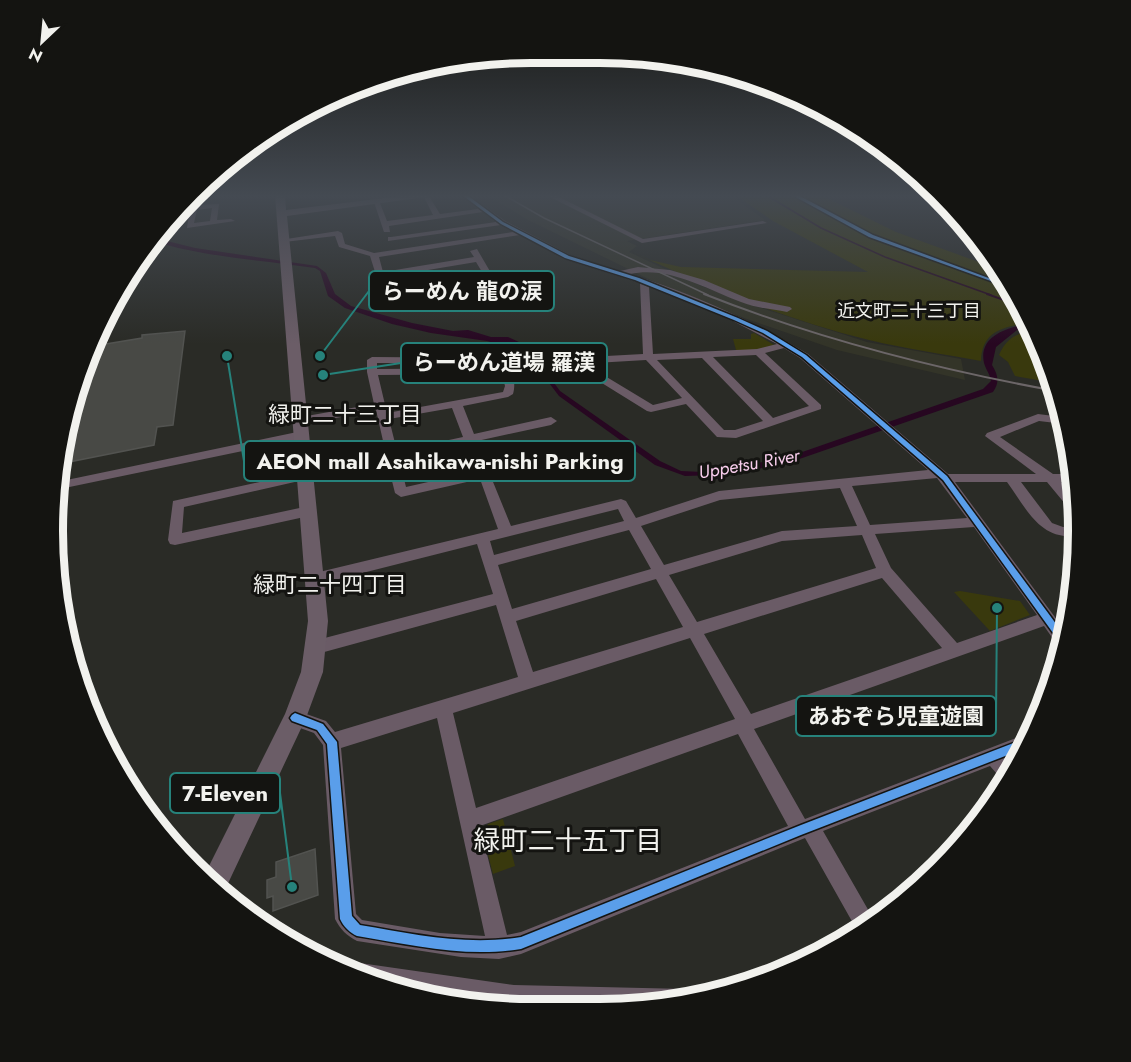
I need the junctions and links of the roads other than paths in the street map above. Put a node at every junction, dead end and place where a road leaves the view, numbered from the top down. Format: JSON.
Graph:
{"nodes":[{"id":1,"x":284,"y":245,"type":"edge"},
{"id":2,"x":342,"y":245,"type":"edge"},
{"id":3,"x":393,"y":245,"type":"edge"},
{"id":4,"x":445,"y":245,"type":"edge"},
{"id":5,"x":471,"y":245,"type":"edge"},
{"id":6,"x":543,"y":245,"type":"edge"},
{"id":7,"x":396,"y":252,"type":"junction"},
{"id":8,"x":374,"y":255,"type":"junction"},
{"id":9,"x":478,"y":259,"type":"junction"},
{"id":10,"x":620,"y":274,"type":"junction"},
{"id":11,"x":644,"y":282,"type":"junction"},
{"id":12,"x":501,"y":297,"type":"dead end"},
{"id":13,"x":787,"y":309,"type":"dead end"},
{"id":14,"x":786,"y":344,"type":"junction"},
{"id":15,"x":758,"y":352,"type":"junction"},
{"id":16,"x":704,"y":354,"type":"junction"},
{"id":17,"x":648,"y":356,"type":"junction"},
{"id":18,"x":688,"y":400,"type":"junction"},
{"id":19,"x":456,"y":403,"type":"junction"},
{"id":20,"x":381,"y":411,"type":"junction"},
{"id":21,"x":1054,"y":420,"type":"edge"},
{"id":22,"x":550,"y":421,"type":"dead end"},
{"id":23,"x":770,"y":422,"type":"junction"},
{"id":24,"x":302,"y":428,"type":"junction"},
{"id":25,"x":470,"y":439,"type":"junction"},
{"id":26,"x":588,"y":450,"type":"dead end"},
{"id":27,"x":391,"y":456,"type":"junction"},
{"id":28,"x":484,"y":474,"type":"junction"},
{"id":29,"x":306,"y":475,"type":"junction"},
{"id":30,"x":942,"y":476,"type":"junction"},
{"id":31,"x":1010,"y":477,"type":"junction"},
{"id":32,"x":1050,"y":478,"type":"junction"},
{"id":33,"x":1065,"y":478,"type":"edge"},
{"id":34,"x":844,"y":483,"type":"junction"},
{"id":35,"x":66,"y":484,"type":"edge"},
{"id":36,"x":1067,"y":497,"type":"edge"},
{"id":37,"x":309,"y":511,"type":"junction"},
{"id":38,"x":978,"y":522,"type":"junction"},
{"id":39,"x":633,"y":524,"type":"junction"},
{"id":40,"x":866,"y":530,"type":"junction"},
{"id":41,"x":506,"y":531,"type":"junction"},
{"id":42,"x":1068,"y":532,"type":"edge"},
{"id":43,"x":482,"y":538,"type":"junction"},
{"id":44,"x":489,"y":562,"type":"junction"},
{"id":45,"x":885,"y":571,"type":"junction"},
{"id":46,"x":661,"y":572,"type":"junction"},
{"id":47,"x":315,"y":579,"type":"junction"},
{"id":48,"x":501,"y":598,"type":"junction"},
{"id":49,"x":507,"y":617,"type":"junction"},
{"id":50,"x":1047,"y":618,"type":"junction"},
{"id":51,"x":693,"y":630,"type":"junction"},
{"id":52,"x":1057,"y":631,"type":"edge"},
{"id":53,"x":317,"y":647,"type":"junction"},
{"id":54,"x":954,"y":651,"type":"junction"},
{"id":55,"x":528,"y":681,"type":"junction"},
{"id":56,"x":443,"y":708,"type":"junction"},
{"id":57,"x":295,"y":718,"type":"junction"},
{"id":58,"x":745,"y":724,"type":"junction"},
{"id":59,"x":332,"y":742,"type":"junction"},
{"id":60,"x":1015,"y":748,"type":"edge"},
{"id":61,"x":994,"y":756,"type":"junction"},
{"id":62,"x":1003,"y":768,"type":"edge"},
{"id":63,"x":470,"y":820,"type":"junction"},
{"id":64,"x":806,"y":829,"type":"junction"},
{"id":65,"x":217,"y":878,"type":"edge"},
{"id":66,"x":862,"y":919,"type":"edge"},
{"id":67,"x":499,"y":948,"type":"junction"},
{"id":68,"x":399,"y":980,"type":"edge"},
{"id":69,"x":618,"y":998,"type":"edge"}],
"edges":[{"from":1,"to":24,"type":"main road"},
{"from":2,"to":8,"type":"street"},
{"from":3,"to":7,"type":"street"},
{"from":4,"to":7,"type":"street"},
{"from":5,"to":9,"type":"street"},
{"from":6,"to":10,"type":"street"},
{"from":7,"to":8,"type":"street"},
{"from":8,"to":9,"type":"street"},
{"from":9,"to":12,"type":"street"},
{"from":10,"to":11,"type":"street"},
{"from":10,"to":13,"type":"street"},
{"from":11,"to":14,"type":"street"},
{"from":11,"to":17,"type":"street"},
{"from":14,"to":15,"type":"street"},
{"from":14,"to":30,"type":"street"},
{"from":15,"to":16,"type":"street"},
{"from":15,"to":23,"type":"street"},
{"from":16,"to":17,"type":"street"},
{"from":16,"to":23,"type":"street"},
{"from":17,"to":18,"type":"street"},
{"from":17,"to":18,"type":"street"},
{"from":18,"to":23,"type":"street"},
{"from":19,"to":20,"type":"street"},
{"from":19,"to":20,"type":"street"},
{"from":19,"to":25,"type":"street"},
{"from":20,"to":24,"type":"street"},
{"from":20,"to":27,"type":"street"},
{"from":21,"to":32,"type":"street"},
{"from":22,"to":25,"type":"street"},
{"from":24,"to":29,"type":"main road"},
{"from":24,"to":35,"type":"street"},
{"from":25,"to":27,"type":"street"},
{"from":25,"to":28,"type":"street"},
{"from":26,"to":28,"type":"street"},
{"from":27,"to":28,"type":"street"},
{"from":27,"to":29,"type":"street"},
{"from":28,"to":41,"type":"street"},
{"from":29,"to":37,"type":"main road"},
{"from":29,"to":37,"type":"street"},
{"from":30,"to":31,"type":"street"},
{"from":30,"to":34,"type":"street"},
{"from":30,"to":38,"type":"street"},
{"from":31,"to":32,"type":"street"},
{"from":31,"to":42,"type":"street"},
{"from":32,"to":33,"type":"street"},
{"from":32,"to":36,"type":"street"},
{"from":34,"to":39,"type":"street"},
{"from":34,"to":40,"type":"street"},
{"from":37,"to":47,"type":"main road"},
{"from":38,"to":40,"type":"street"},
{"from":38,"to":50,"type":"street"},
{"from":39,"to":41,"type":"street"},
{"from":39,"to":44,"type":"street"},
{"from":39,"to":46,"type":"street"},
{"from":40,"to":45,"type":"street"},
{"from":40,"to":46,"type":"street"},
{"from":41,"to":43,"type":"street"},
{"from":43,"to":44,"type":"street"},
{"from":43,"to":47,"type":"street"},
{"from":44,"to":48,"type":"street"},
{"from":45,"to":51,"type":"street"},
{"from":45,"to":54,"type":"street"},
{"from":46,"to":49,"type":"street"},
{"from":46,"to":51,"type":"street"},
{"from":47,"to":53,"type":"main road"},
{"from":48,"to":49,"type":"street"},
{"from":48,"to":53,"type":"street"},
{"from":49,"to":55,"type":"street"},
{"from":50,"to":52,"type":"street"},
{"from":50,"to":54,"type":"street"},
{"from":51,"to":55,"type":"street"},
{"from":51,"to":58,"type":"street"},
{"from":53,"to":57,"type":"main road"},
{"from":54,"to":58,"type":"street"},
{"from":55,"to":56,"type":"street"},
{"from":56,"to":59,"type":"street"},
{"from":56,"to":63,"type":"street"},
{"from":57,"to":59,"type":"street"},
{"from":57,"to":65,"type":"main road"},
{"from":58,"to":63,"type":"street"},
{"from":58,"to":64,"type":"street"},
{"from":59,"to":67,"type":"street"},
{"from":60,"to":61,"type":"street"},
{"from":61,"to":62,"type":"street"},
{"from":61,"to":64,"type":"street"},
{"from":63,"to":67,"type":"street"},
{"from":64,"to":66,"type":"street"},
{"from":64,"to":67,"type":"street"},
{"from":68,"to":69,"type":"street"}]}
